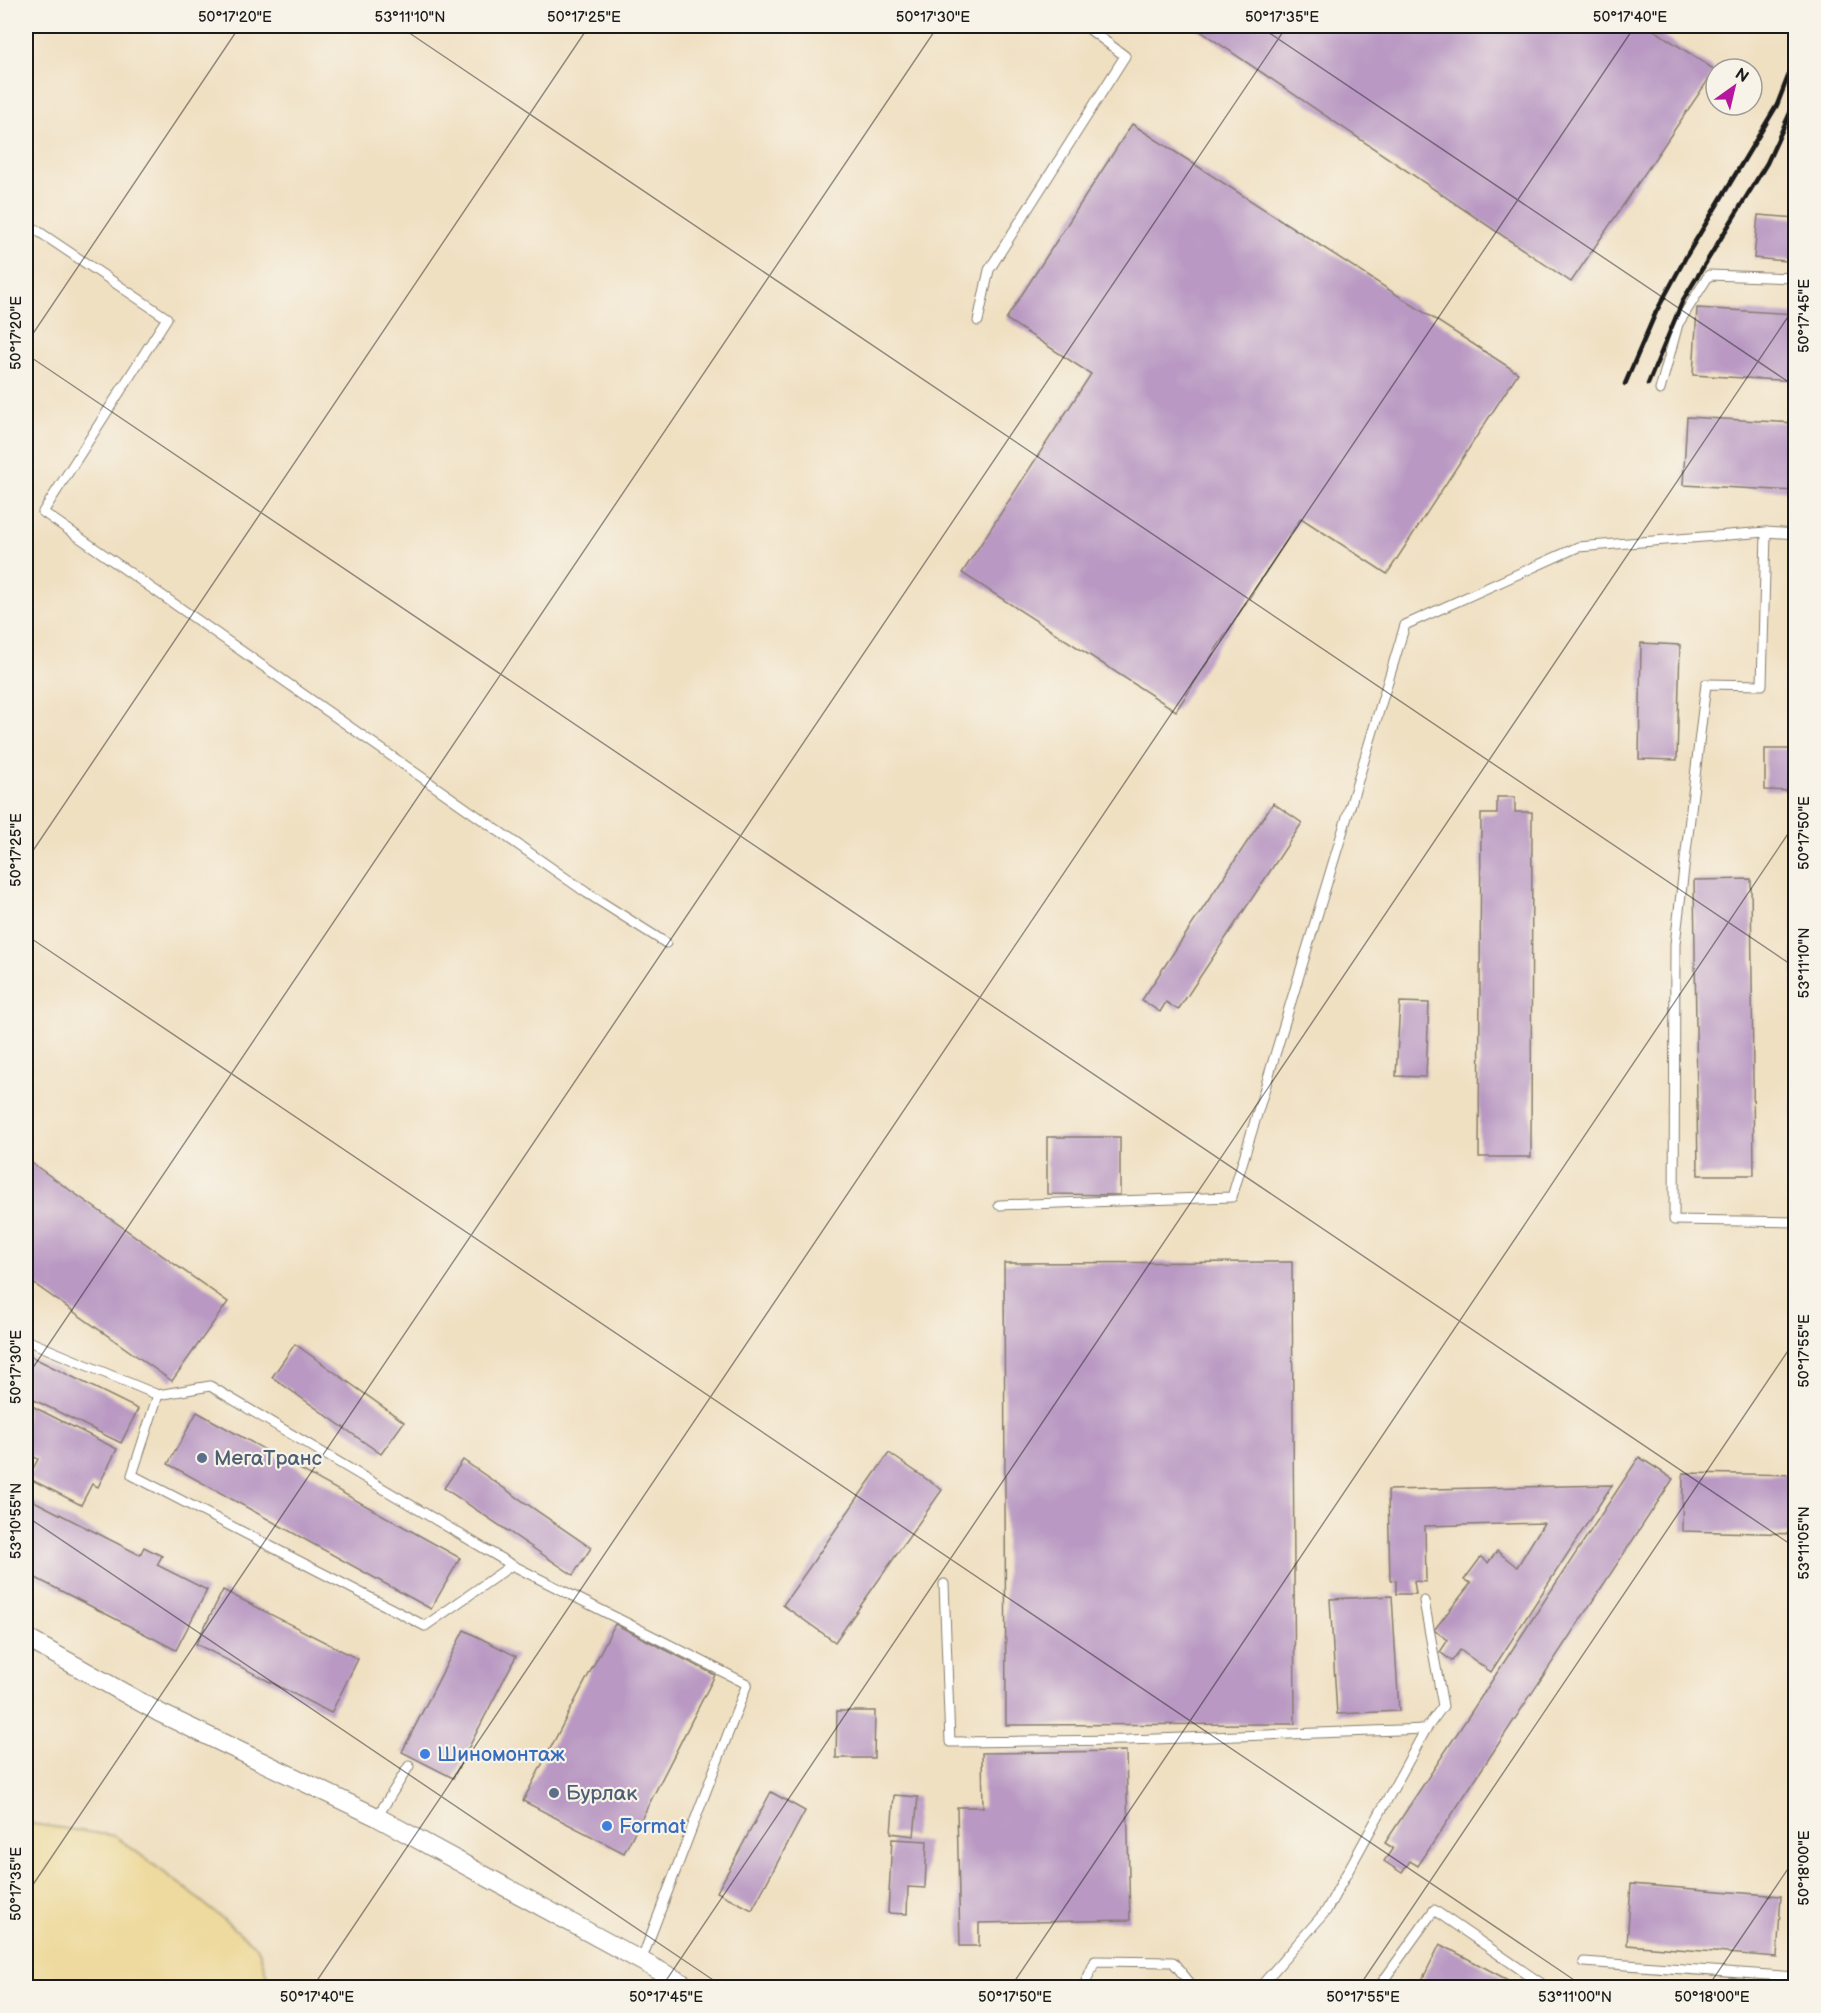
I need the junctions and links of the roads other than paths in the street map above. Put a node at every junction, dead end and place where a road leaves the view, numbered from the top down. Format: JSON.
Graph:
{"nodes":[{"id":1,"x":1085,"y":26,"type":"edge"},
{"id":2,"x":26,"y":223,"type":"edge"},
{"id":3,"x":1796,"y":278,"type":"edge"},
{"id":4,"x":978,"y":321,"type":"dead end"},
{"id":5,"x":1660,"y":390,"type":"dead end"},
{"id":6,"x":1766,"y":532,"type":"junction"},
{"id":7,"x":1796,"y":534,"type":"edge"},
{"id":8,"x":666,"y":943,"type":"dead end"},
{"id":9,"x":999,"y":1205,"type":"dead end"},
{"id":10,"x":1796,"y":1222,"type":"edge"},
{"id":11,"x":26,"y":1340,"type":"edge"},
{"id":12,"x":158,"y":1395,"type":"junction"},
{"id":13,"x":512,"y":1565,"type":"junction"},
{"id":14,"x":944,"y":1584,"type":"dead end"},
{"id":15,"x":1424,"y":1600,"type":"dead end"},
{"id":16,"x":26,"y":1638,"type":"edge"},
{"id":17,"x":1426,"y":1729,"type":"junction"},
{"id":18,"x":409,"y":1766,"type":"dead end"},
{"id":19,"x":377,"y":1817,"type":"junction"},
{"id":20,"x":640,"y":1961,"type":"junction"},
{"id":21,"x":1584,"y":1962,"type":"dead end"},
{"id":22,"x":1796,"y":1977,"type":"edge"},
{"id":23,"x":690,"y":1988,"type":"edge"},
{"id":24,"x":1083,"y":1988,"type":"edge"},
{"id":25,"x":1194,"y":1988,"type":"edge"},
{"id":26,"x":1259,"y":1988,"type":"edge"},
{"id":27,"x":1378,"y":1988,"type":"edge"},
{"id":28,"x":1548,"y":1988,"type":"edge"}],
"edges":[{"from":1,"to":4,"type":"lane"},
{"from":2,"to":8,"type":"lane"},
{"from":3,"to":5,"type":"lane"},
{"from":6,"to":7,"type":"lane"},
{"from":6,"to":9,"type":"lane"},
{"from":6,"to":10,"type":"lane"},
{"from":11,"to":12,"type":"lane"},
{"from":12,"to":13,"type":"lane"},
{"from":12,"to":13,"type":"lane"},
{"from":13,"to":20,"type":"lane"},
{"from":14,"to":17,"type":"lane"},
{"from":15,"to":17,"type":"lane"},
{"from":16,"to":19,"type":"street"},
{"from":17,"to":26,"type":"lane"},
{"from":18,"to":19,"type":"lane"},
{"from":19,"to":20,"type":"street"},
{"from":20,"to":23,"type":"street"},
{"from":21,"to":22,"type":"lane"},
{"from":24,"to":25,"type":"lane"},
{"from":27,"to":28,"type":"lane"}]}
